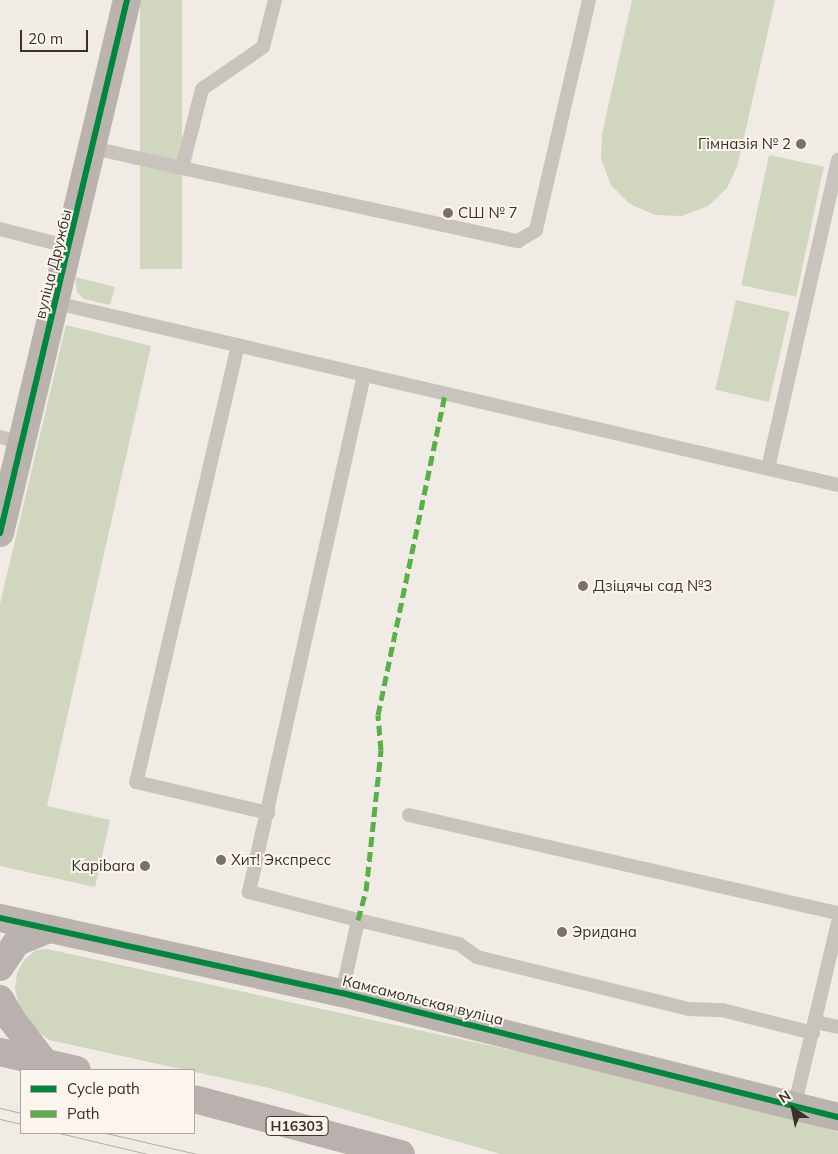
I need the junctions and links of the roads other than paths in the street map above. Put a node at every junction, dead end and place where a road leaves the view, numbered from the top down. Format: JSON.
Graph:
{"nodes":[{"id":1,"x":128,"y":0,"type":"edge"},
{"id":2,"x":275,"y":0,"type":"edge"},
{"id":3,"x":590,"y":0,"type":"edge"},
{"id":4,"x":93,"y":148,"type":"junction"},
{"id":5,"x":838,"y":160,"type":"edge"},
{"id":6,"x":182,"y":168,"type":"junction"},
{"id":7,"x":0,"y":229,"type":"edge"},
{"id":8,"x":70,"y":247,"type":"junction"},
{"id":9,"x":56,"y":303,"type":"junction"},
{"id":10,"x":238,"y":345,"type":"junction"},
{"id":11,"x":364,"y":375,"type":"junction"},
{"id":12,"x":11,"y":440,"type":"edge"},
{"id":13,"x":768,"y":468,"type":"junction"},
{"id":14,"x":838,"y":485,"type":"edge"},
{"id":15,"x":0,"y":533,"type":"edge"},
{"id":16,"x":268,"y":813,"type":"junction"},
{"id":17,"x":409,"y":815,"type":"dead end"},
{"id":18,"x":838,"y":913,"type":"edge"},
{"id":19,"x":0,"y":918,"type":"edge"},
{"id":20,"x":358,"y":920,"type":"junction"},
{"id":21,"x":838,"y":922,"type":"edge"},
{"id":22,"x":49,"y":929,"type":"junction"},
{"id":23,"x":0,"y":967,"type":"edge"},
{"id":24,"x":342,"y":993,"type":"junction"},
{"id":25,"x":0,"y":999,"type":"edge"},
{"id":26,"x":814,"y":1027,"type":"junction"},
{"id":27,"x":838,"y":1027,"type":"edge"},
{"id":28,"x":0,"y":1052,"type":"edge"},
{"id":29,"x":45,"y":1063,"type":"junction"},
{"id":30,"x":73,"y":1069,"type":"edge"},
{"id":31,"x":195,"y":1098,"type":"edge"},
{"id":32,"x":795,"y":1104,"type":"junction"},
{"id":33,"x":838,"y":1117,"type":"edge"},
{"id":34,"x":401,"y":1154,"type":"edge"}],
"edges":[{"from":1,"to":4,"type":"street","name":"вуліца Дружбы"},
{"from":2,"to":6,"type":"lane"},
{"from":3,"to":6,"type":"lane"},
{"from":4,"to":6,"type":"lane"},
{"from":4,"to":8,"type":"street","name":"вуліца Дружбы"},
{"from":5,"to":13,"type":"lane"},
{"from":7,"to":8,"type":"lane"},
{"from":8,"to":9,"type":"street","name":"вуліца Дружбы"},
{"from":9,"to":10,"type":"lane"},
{"from":9,"to":12,"type":"street","name":"вуліца Дружбы"},
{"from":10,"to":11,"type":"lane"},
{"from":10,"to":16,"type":"lane"},
{"from":11,"to":13,"type":"lane"},
{"from":11,"to":16,"type":"lane"},
{"from":12,"to":15,"type":"street","name":"вуліца Дружбы"},
{"from":13,"to":14,"type":"lane"},
{"from":16,"to":20,"type":"lane"},
{"from":17,"to":18,"type":"lane"},
{"from":19,"to":22,"type":"street","name":"Камсамольская вуліца"},
{"from":20,"to":24,"type":"lane"},
{"from":20,"to":26,"type":"lane"},
{"from":21,"to":26,"type":"lane"},
{"from":22,"to":23,"type":"main road"},
{"from":22,"to":24,"type":"street","name":"Камсамольская вуліца"},
{"from":24,"to":32,"type":"street","name":"Камсамольская вуліца"},
{"from":25,"to":29,"type":"main road"},
{"from":26,"to":27,"type":"lane"},
{"from":26,"to":32,"type":"lane"},
{"from":28,"to":29,"type":"main road"},
{"from":29,"to":30,"type":"main road"},
{"from":31,"to":34,"type":"main road","number":"Н16303"},
{"from":32,"to":33,"type":"street","name":"Камсамольская вуліца"}]}
